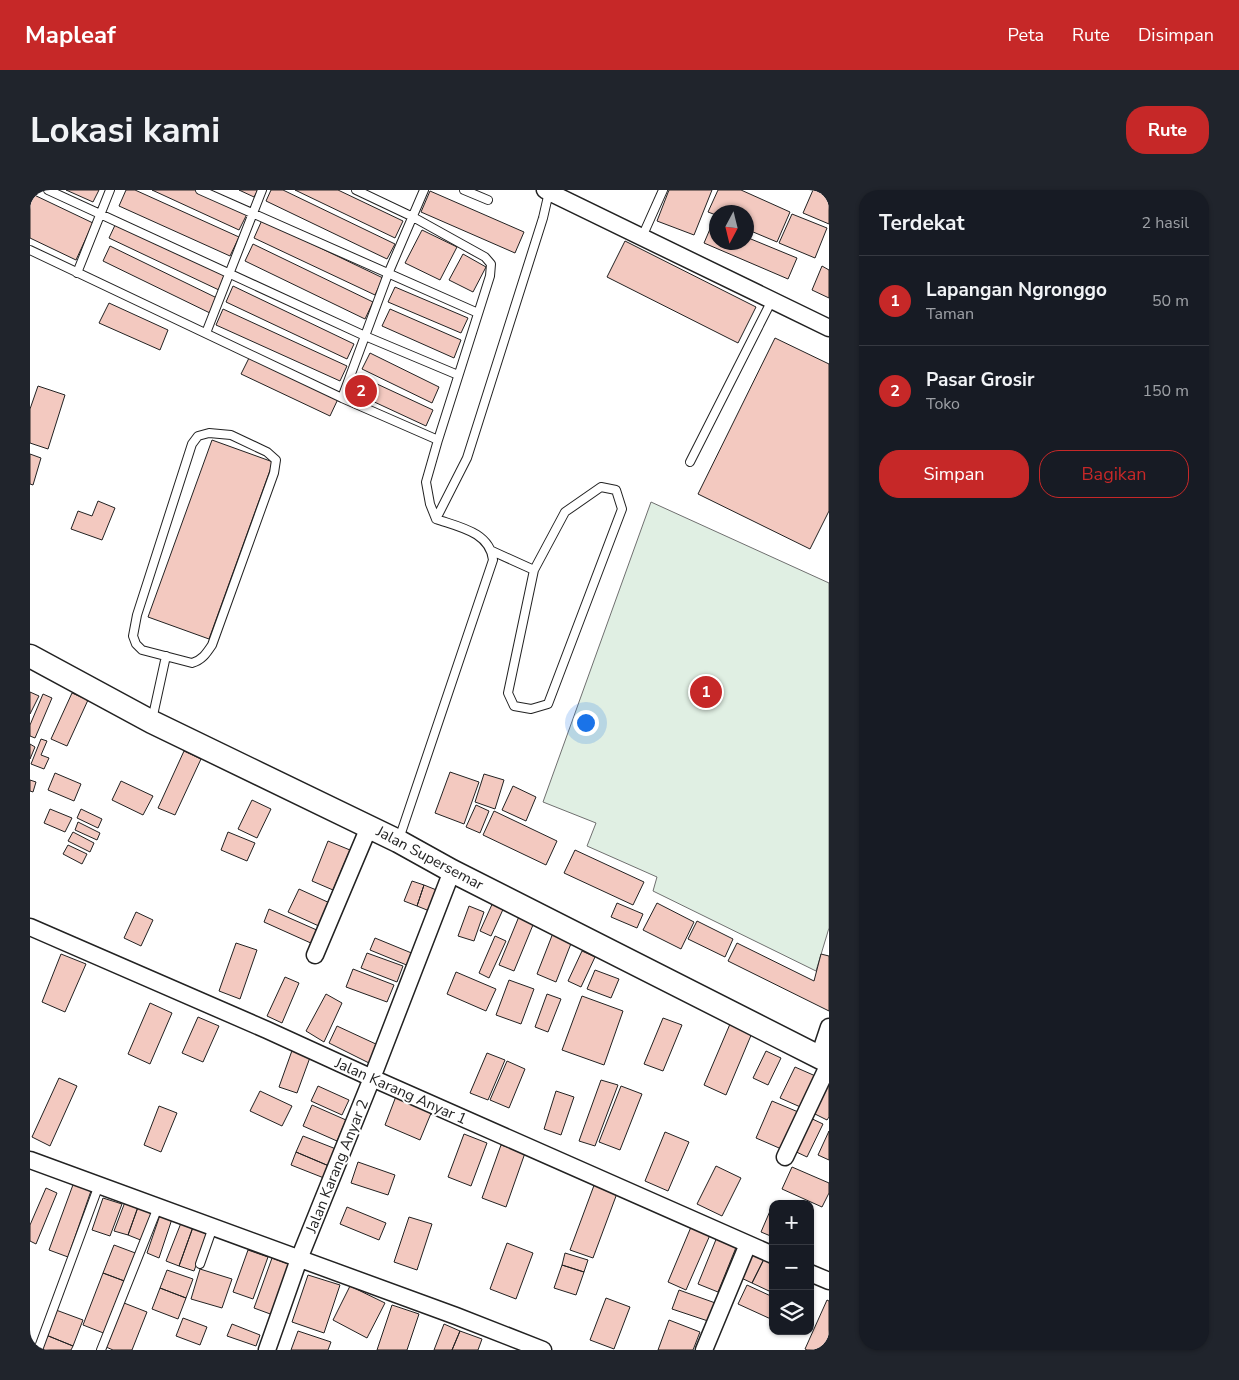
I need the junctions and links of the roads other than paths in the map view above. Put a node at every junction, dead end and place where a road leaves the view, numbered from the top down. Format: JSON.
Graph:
{"nodes":[{"id":1,"x":48,"y":190,"type":"edge"},
{"id":2,"x":110,"y":190,"type":"edge"},
{"id":3,"x":200,"y":190,"type":"edge"},
{"id":4,"x":262,"y":190,"type":"edge"},
{"id":5,"x":356,"y":190,"type":"edge"},
{"id":6,"x":424,"y":190,"type":"edge"},
{"id":7,"x":464,"y":190,"type":"edge"},
{"id":8,"x":663,"y":190,"type":"edge"},
{"id":9,"x":547,"y":191,"type":"edge"},
{"id":10,"x":488,"y":200,"type":"dead end"},
{"id":11,"x":101,"y":214,"type":"junction"},
{"id":12,"x":252,"y":214,"type":"junction"},
{"id":13,"x":412,"y":217,"type":"junction"},
{"id":14,"x":642,"y":237,"type":"junction"},
{"id":15,"x":30,"y":250,"type":"edge"},
{"id":16,"x":77,"y":273,"type":"junction"},
{"id":17,"x":230,"y":273,"type":"junction"},
{"id":18,"x":388,"y":274,"type":"junction"},
{"id":19,"x":772,"y":300,"type":"junction"},
{"id":20,"x":478,"y":313,"type":"junction"},
{"id":21,"x":829,"y":328,"type":"edge"},
{"id":22,"x":206,"y":333,"type":"junction"},
{"id":23,"x":365,"y":336,"type":"junction"},
{"id":24,"x":458,"y":375,"type":"junction"},
{"id":25,"x":342,"y":398,"type":"junction"},
{"id":26,"x":438,"y":440,"type":"junction"},
{"id":27,"x":690,"y":462,"type":"dead end"},
{"id":28,"x":436,"y":519,"type":"junction"},
{"id":29,"x":492,"y":551,"type":"junction"},
{"id":30,"x":534,"y":570,"type":"junction"},
{"id":31,"x":30,"y":656,"type":"edge"},
{"id":32,"x":166,"y":656,"type":"junction"},
{"id":33,"x":152,"y":722,"type":"junction"},
{"id":34,"x":369,"y":826,"type":"junction"},
{"id":35,"x":398,"y":841,"type":"junction"},
{"id":36,"x":452,"y":871,"type":"junction"},
{"id":37,"x":30,"y":927,"type":"edge"},
{"id":38,"x":315,"y":955,"type":"dead end"},
{"id":39,"x":829,"y":1027,"type":"edge"},
{"id":40,"x":826,"y":1061,"type":"edge"},
{"id":41,"x":372,"y":1078,"type":"junction"},
{"id":42,"x":784,"y":1157,"type":"dead end"},
{"id":43,"x":30,"y":1160,"type":"edge"},
{"id":44,"x":99,"y":1185,"type":"junction"},
{"id":45,"x":158,"y":1207,"type":"junction"},
{"id":46,"x":213,"y":1227,"type":"junction"},
{"id":47,"x":748,"y":1244,"type":"junction"},
{"id":48,"x":769,"y":1253,"type":"edge"},
{"id":49,"x":299,"y":1259,"type":"junction"},
{"id":50,"x":200,"y":1264,"type":"dead end"},
{"id":51,"x":814,"y":1274,"type":"edge"},
{"id":52,"x":829,"y":1281,"type":"edge"},
{"id":53,"x":38,"y":1350,"type":"edge"},
{"id":54,"x":101,"y":1350,"type":"edge"},
{"id":55,"x":268,"y":1350,"type":"edge"},
{"id":56,"x":542,"y":1350,"type":"edge"},
{"id":57,"x":704,"y":1350,"type":"edge"}],
"edges":[{"from":1,"to":11,"type":"lane"},
{"from":2,"to":11,"type":"lane"},
{"from":3,"to":12,"type":"lane"},
{"from":4,"to":12,"type":"lane"},
{"from":5,"to":13,"type":"lane"},
{"from":6,"to":13,"type":"lane"},
{"from":7,"to":10,"type":"lane"},
{"from":8,"to":14,"type":"lane"},
{"from":9,"to":14,"type":"street"},
{"from":9,"to":28,"type":"lane"},
{"from":11,"to":16,"type":"lane"},
{"from":11,"to":17,"type":"lane"},
{"from":12,"to":17,"type":"lane"},
{"from":12,"to":18,"type":"lane"},
{"from":13,"to":18,"type":"lane"},
{"from":13,"to":20,"type":"lane"},
{"from":14,"to":19,"type":"street"},
{"from":15,"to":16,"type":"lane"},
{"from":16,"to":22,"type":"lane"},
{"from":17,"to":22,"type":"lane"},
{"from":17,"to":23,"type":"lane"},
{"from":18,"to":20,"type":"lane"},
{"from":18,"to":23,"type":"lane"},
{"from":19,"to":21,"type":"street"},
{"from":19,"to":27,"type":"lane"},
{"from":20,"to":24,"type":"lane"},
{"from":22,"to":25,"type":"lane"},
{"from":23,"to":24,"type":"lane"},
{"from":23,"to":25,"type":"lane"},
{"from":24,"to":26,"type":"lane"},
{"from":25,"to":26,"type":"lane"},
{"from":26,"to":28,"type":"lane"},
{"from":28,"to":29,"type":"lane"},
{"from":29,"to":30,"type":"lane"},
{"from":29,"to":35,"type":"lane"},
{"from":30,"to":30,"type":"lane"},
{"from":31,"to":33,"type":"main road","name":"Jalan Supersemar"},
{"from":32,"to":32,"type":"lane"},
{"from":32,"to":33,"type":"lane"},
{"from":33,"to":34,"type":"main road","name":"Jalan Supersemar"},
{"from":34,"to":35,"type":"main road","name":"Jalan Supersemar"},
{"from":34,"to":38,"type":"street"},
{"from":35,"to":36,"type":"main road","name":"Jalan Supersemar"},
{"from":36,"to":40,"type":"main road","name":"Jalan Supersemar"},
{"from":36,"to":41,"type":"street","name":"Jalan Karang Anyar 2"},
{"from":37,"to":41,"type":"street","name":"Jalan Karang Anyar 1"},
{"from":39,"to":40,"type":"street"},
{"from":40,"to":42,"type":"street"},
{"from":41,"to":47,"type":"street","name":"Jalan Karang Anyar 1"},
{"from":41,"to":49,"type":"street","name":"Jalan Karang Anyar 2"},
{"from":43,"to":44,"type":"street"},
{"from":44,"to":45,"type":"street"},
{"from":44,"to":53,"type":"lane"},
{"from":45,"to":46,"type":"street"},
{"from":45,"to":54,"type":"lane"},
{"from":46,"to":49,"type":"street"},
{"from":46,"to":50,"type":"lane"},
{"from":47,"to":48,"type":"street","name":"Jalan Karang Anyar 1"},
{"from":47,"to":57,"type":"street"},
{"from":49,"to":55,"type":"street","name":"Jalan Karang Anyar 2"},
{"from":49,"to":56,"type":"street"},
{"from":51,"to":52,"type":"street"}]}
